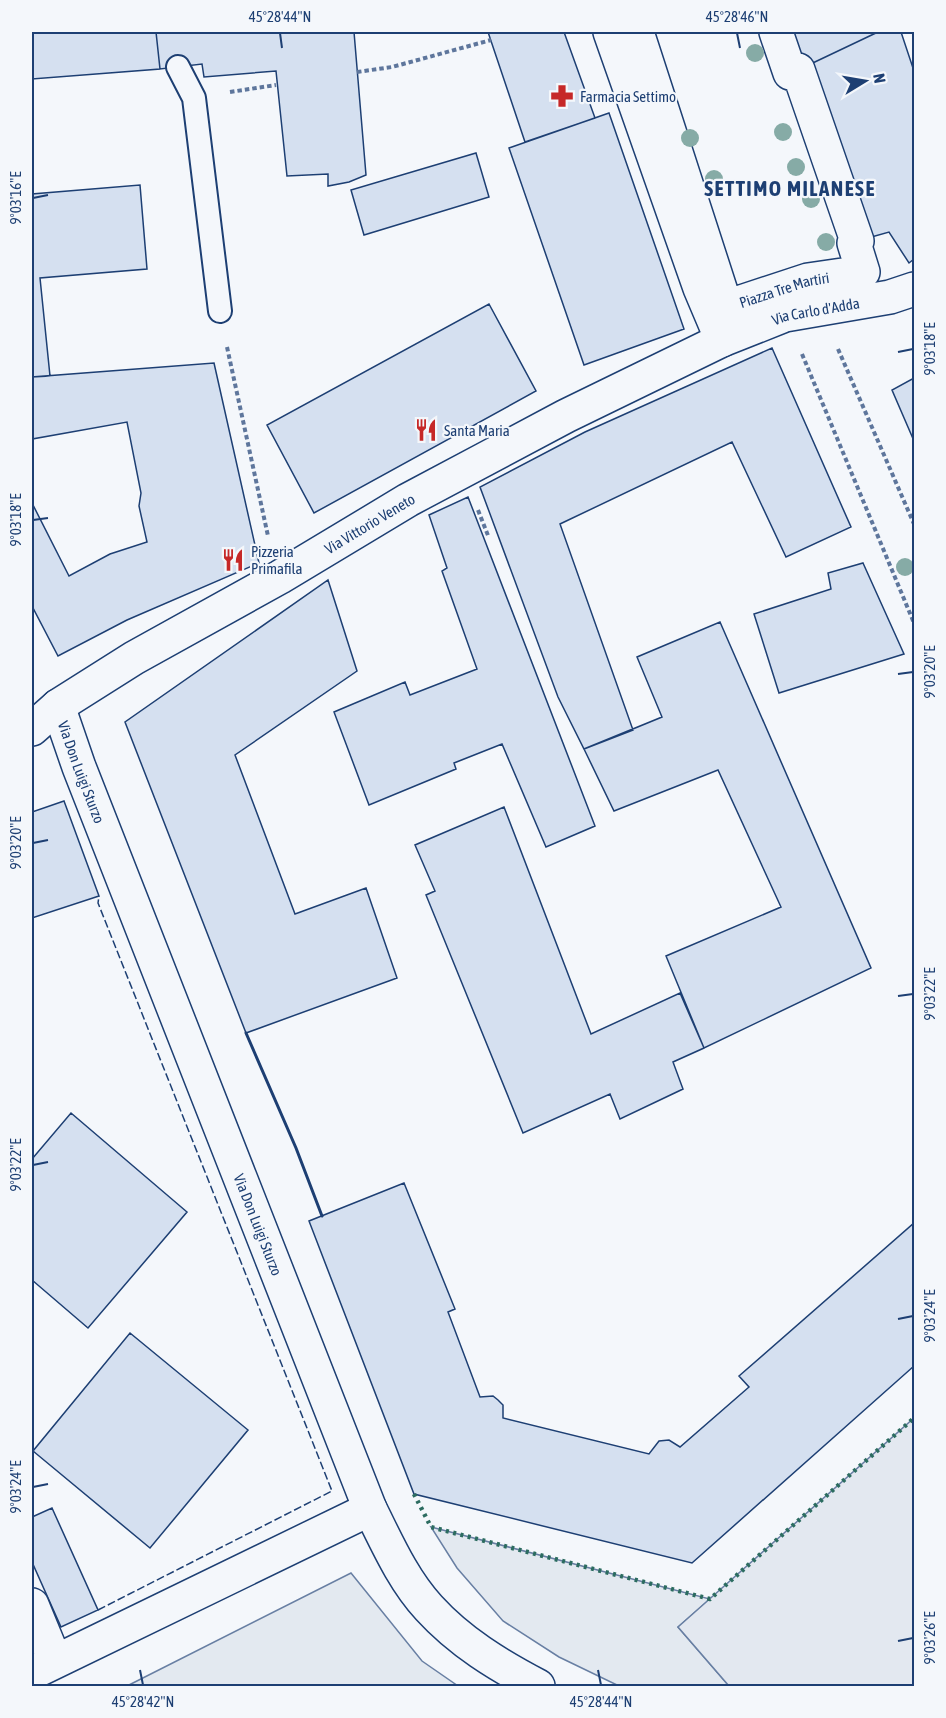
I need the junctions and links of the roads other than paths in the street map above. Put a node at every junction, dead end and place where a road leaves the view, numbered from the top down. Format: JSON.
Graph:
{"nodes":[{"id":1,"x":610,"y":32,"type":"edge"},
{"id":2,"x":637,"y":32,"type":"edge"},
{"id":3,"x":776,"y":32,"type":"edge"},
{"id":4,"x":178,"y":67,"type":"dead end"},
{"id":5,"x":915,"y":289,"type":"edge"},
{"id":6,"x":220,"y":311,"type":"road end"},
{"id":7,"x":722,"y":340,"type":"junction"},
{"id":8,"x":58,"y":706,"type":"junction"},
{"id":9,"x":32,"y":729,"type":"edge"},
{"id":10,"x":370,"y":1509,"type":"junction"},
{"id":11,"x":32,"y":1605,"type":"edge"},
{"id":12,"x":43,"y":1667,"type":"edge"},
{"id":13,"x":538,"y":1686,"type":"edge"}],
"edges":[{"from":1,"to":7,"type":"street"},
{"from":2,"to":3,"type":"street","name":"Piazza Tre Martiri"},
{"from":4,"to":6,"type":"lane"},
{"from":5,"to":7,"type":"street","name":"Via Carlo d'Adda"},
{"from":7,"to":8,"type":"street","name":"Via Vittorio Veneto"},
{"from":8,"to":9,"type":"street","name":"Via Vittorio Veneto"},
{"from":8,"to":10,"type":"street","name":"Via Don Luigi Sturzo"},
{"from":10,"to":12,"type":"street"},
{"from":10,"to":13,"type":"street","name":"Via Don Luigi Sturzo"},
{"from":11,"to":12,"type":"street"}]}
